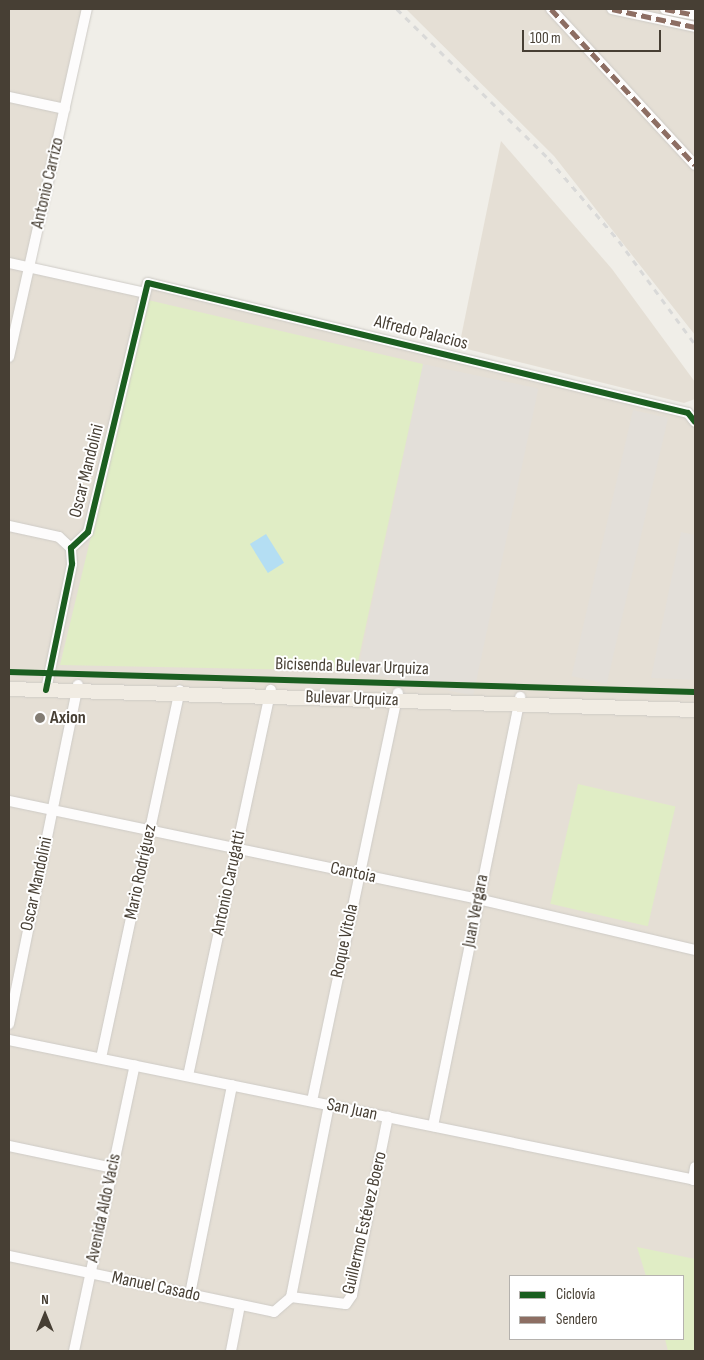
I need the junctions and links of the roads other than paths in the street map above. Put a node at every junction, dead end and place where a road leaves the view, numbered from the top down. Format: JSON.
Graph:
{"nodes":[{"id":1,"x":87,"y":9,"type":"edge"},
{"id":2,"x":550,"y":9,"type":"edge"},
{"id":3,"x":612,"y":9,"type":"edge"},
{"id":4,"x":665,"y":9,"type":"edge"},
{"id":5,"x":695,"y":15,"type":"edge"},
{"id":6,"x":695,"y":27,"type":"edge"},
{"id":7,"x":9,"y":97,"type":"edge"},
{"id":8,"x":64,"y":110,"type":"junction"},
{"id":9,"x":695,"y":165,"type":"edge"},
{"id":10,"x":9,"y":263,"type":"edge"},
{"id":11,"x":29,"y":268,"type":"junction"},
{"id":12,"x":148,"y":282,"type":"joint"},
{"id":13,"x":145,"y":293,"type":"junction"},
{"id":14,"x":9,"y":357,"type":"edge"},
{"id":15,"x":695,"y":422,"type":"edge"},
{"id":16,"x":9,"y":526,"type":"edge"},
{"id":17,"x":71,"y":548,"type":"junction"},
{"id":18,"x":9,"y":683,"type":"edge"},
{"id":19,"x":46,"y":687,"type":"junction"},
{"id":20,"x":77,"y":688,"type":"junction"},
{"id":21,"x":9,"y":689,"type":"edge"},
{"id":22,"x":180,"y":691,"type":"junction"},
{"id":23,"x":270,"y":693,"type":"junction"},
{"id":24,"x":397,"y":697,"type":"junction"},
{"id":25,"x":519,"y":700,"type":"junction"},
{"id":26,"x":695,"y":701,"type":"edge"},
{"id":27,"x":695,"y":710,"type":"edge"},
{"id":28,"x":9,"y":801,"type":"edge"},
{"id":29,"x":52,"y":810,"type":"junction"},
{"id":30,"x":150,"y":831,"type":"junction"},
{"id":31,"x":236,"y":849,"type":"junction"},
{"id":32,"x":359,"y":874,"type":"junction"},
{"id":33,"x":478,"y":899,"type":"junction"},
{"id":34,"x":695,"y":950,"type":"edge"},
{"id":35,"x":9,"y":1024,"type":"edge"},
{"id":36,"x":9,"y":1040,"type":"edge"},
{"id":37,"x":101,"y":1058,"type":"junction"},
{"id":38,"x":135,"y":1064,"type":"junction"},
{"id":39,"x":188,"y":1076,"type":"junction"},
{"id":40,"x":232,"y":1085,"type":"junction"},
{"id":41,"x":312,"y":1101,"type":"junction"},
{"id":42,"x":329,"y":1105,"type":"junction"},
{"id":43,"x":388,"y":1117,"type":"junction"},
{"id":44,"x":433,"y":1126,"type":"junction"},
{"id":45,"x":9,"y":1146,"type":"edge"},
{"id":46,"x":695,"y":1167,"type":"edge"},
{"id":47,"x":113,"y":1168,"type":"junction"},
{"id":48,"x":694,"y":1180,"type":"edge"},
{"id":49,"x":9,"y":1256,"type":"edge"},
{"id":50,"x":91,"y":1273,"type":"junction"},
{"id":51,"x":190,"y":1294,"type":"junction"},
{"id":52,"x":291,"y":1297,"type":"junction"},
{"id":53,"x":240,"y":1304,"type":"junction"},
{"id":54,"x":74,"y":1351,"type":"edge"},
{"id":55,"x":231,"y":1351,"type":"edge"}],
"edges":[{"from":1,"to":8,"type":"street","name":"Antonio Carrizo"},
{"from":2,"to":9,"type":"street"},
{"from":3,"to":6,"type":"street"},
{"from":4,"to":5,"type":"street"},
{"from":7,"to":8,"type":"street"},
{"from":8,"to":11,"type":"street","name":"Antonio Carrizo"},
{"from":10,"to":11,"type":"street"},
{"from":11,"to":13,"type":"street"},
{"from":11,"to":14,"type":"street","name":"Antonio Carrizo"},
{"from":12,"to":13,"type":"street","name":"Oscar Mandolini"},
{"from":12,"to":15,"type":"street","name":"Alfredo Palacios"},
{"from":13,"to":17,"type":"street","name":"Oscar Mandolini"},
{"from":16,"to":17,"type":"street"},
{"from":17,"to":19,"type":"street"},
{"from":18,"to":19,"type":"main road","name":"Bulevar Urquiza"},
{"from":19,"to":20,"type":"main road","name":"Bulevar Urquiza"},
{"from":19,"to":21,"type":"main road","name":"Bulevar Urquiza"},
{"from":20,"to":22,"type":"main road","name":"Bulevar Urquiza"},
{"from":20,"to":29,"type":"street","name":"Oscar Mandolini"},
{"from":22,"to":23,"type":"main road","name":"Bulevar Urquiza"},
{"from":22,"to":30,"type":"street","name":"Mario Rodríguez"},
{"from":23,"to":24,"type":"main road","name":"Bulevar Urquiza"},
{"from":23,"to":31,"type":"street","name":"Antonio Carugatti"},
{"from":24,"to":25,"type":"main road","name":"Bulevar Urquiza"},
{"from":24,"to":32,"type":"street","name":"Roque Vitola"},
{"from":25,"to":26,"type":"main road","name":"Bulevar Urquiza"},
{"from":25,"to":27,"type":"main road","name":"Bulevar Urquiza"},
{"from":25,"to":33,"type":"street","name":"Juan Vergara"},
{"from":28,"to":29,"type":"street","name":"Cantoia"},
{"from":29,"to":30,"type":"street","name":"Cantoia"},
{"from":29,"to":35,"type":"street","name":"Oscar Mandolini"},
{"from":30,"to":31,"type":"street","name":"Cantoia"},
{"from":30,"to":37,"type":"street","name":"Mario Rodríguez"},
{"from":31,"to":32,"type":"street","name":"Cantoia"},
{"from":31,"to":39,"type":"street","name":"Antonio Carugatti"},
{"from":32,"to":33,"type":"street","name":"Cantoia"},
{"from":32,"to":41,"type":"street","name":"Roque Vitola"},
{"from":33,"to":34,"type":"street","name":"Cantoia"},
{"from":33,"to":44,"type":"street","name":"Juan Vergara"},
{"from":36,"to":37,"type":"street","name":"San Juan"},
{"from":37,"to":38,"type":"street","name":"San Juan"},
{"from":38,"to":39,"type":"street","name":"San Juan"},
{"from":38,"to":47,"type":"street","name":"Avenida Aldo Vacis"},
{"from":39,"to":40,"type":"street","name":"San Juan"},
{"from":40,"to":41,"type":"street","name":"San Juan"},
{"from":40,"to":51,"type":"street"},
{"from":41,"to":42,"type":"street","name":"San Juan"},
{"from":42,"to":43,"type":"street","name":"San Juan"},
{"from":42,"to":52,"type":"street"},
{"from":43,"to":44,"type":"street","name":"San Juan"},
{"from":43,"to":52,"type":"street","name":"Guillermo Estévez Boero"},
{"from":44,"to":48,"type":"street","name":"San Juan"},
{"from":45,"to":47,"type":"street"},
{"from":46,"to":48,"type":"street"},
{"from":47,"to":50,"type":"street","name":"Avenida Aldo Vacis"},
{"from":49,"to":50,"type":"street","name":"Manuel Casado"},
{"from":50,"to":51,"type":"street","name":"Manuel Casado"},
{"from":50,"to":54,"type":"street","name":"Avenida Aldo Vacis"},
{"from":51,"to":53,"type":"street","name":"Manuel Casado"},
{"from":52,"to":53,"type":"street","name":"Manuel Casado"},
{"from":53,"to":55,"type":"street"}]}
